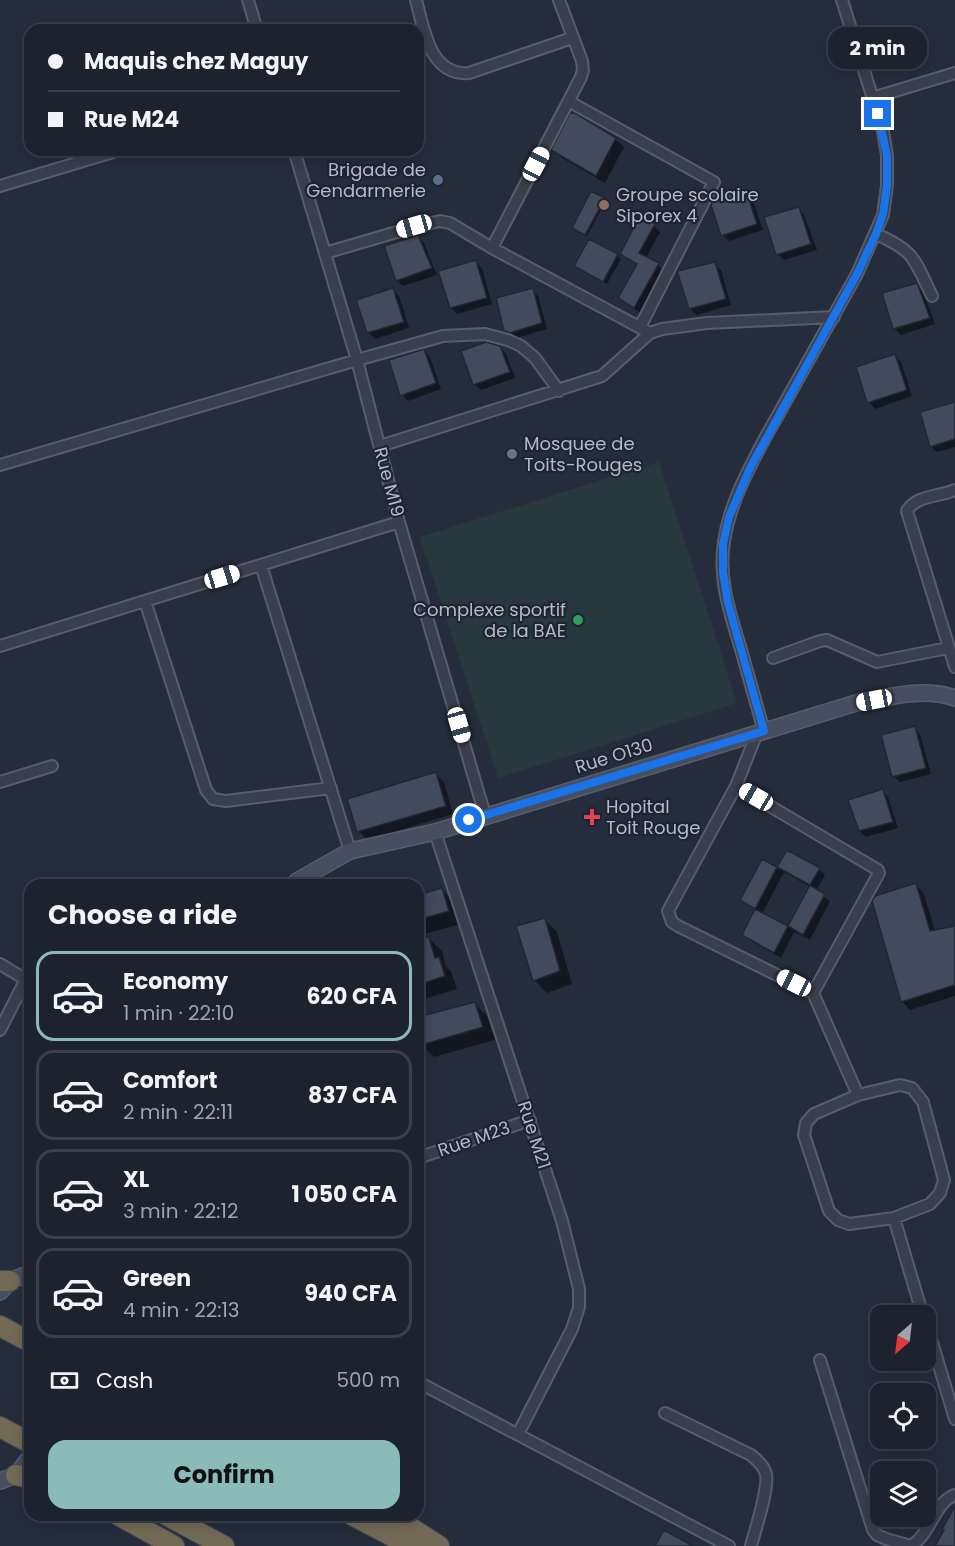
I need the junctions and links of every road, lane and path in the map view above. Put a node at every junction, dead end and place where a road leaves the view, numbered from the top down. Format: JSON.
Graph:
{"nodes":[{"id":1,"x":248,"y":0,"type":"edge"},
{"id":2,"x":416,"y":0,"type":"edge"},
{"id":3,"x":559,"y":0,"type":"edge"},
{"id":4,"x":842,"y":0,"type":"edge"},
{"id":5,"x":255,"y":24,"type":"edge"},
{"id":6,"x":420,"y":24,"type":"edge"},
{"id":7,"x":424,"y":36,"type":"edge"},
{"id":8,"x":572,"y":38,"type":"junction"},
{"id":9,"x":955,"y":73,"type":"edge"},
{"id":10,"x":872,"y":98,"type":"junction"},
{"id":11,"x":570,"y":102,"type":"junction"},
{"id":12,"x":100,"y":156,"type":"edge"},
{"id":13,"x":296,"y":156,"type":"edge"},
{"id":14,"x":0,"y":186,"type":"edge"},
{"id":15,"x":876,"y":234,"type":"junction"},
{"id":16,"x":492,"y":248,"type":"junction"},
{"id":17,"x":325,"y":253,"type":"junction"},
{"id":18,"x":932,"y":296,"type":"dead end"},
{"id":19,"x":834,"y":317,"type":"junction"},
{"id":20,"x":645,"y":330,"type":"junction"},
{"id":21,"x":357,"y":360,"type":"junction"},
{"id":22,"x":559,"y":391,"type":"junction"},
{"id":23,"x":380,"y":447,"type":"junction"},
{"id":24,"x":0,"y":465,"type":"edge"},
{"id":25,"x":954,"y":492,"type":"edge"},
{"id":26,"x":399,"y":522,"type":"junction"},
{"id":27,"x":261,"y":565,"type":"junction"},
{"id":28,"x":145,"y":601,"type":"junction"},
{"id":29,"x":0,"y":646,"type":"edge"},
{"id":30,"x":948,"y":648,"type":"junction"},
{"id":31,"x":773,"y":658,"type":"dead end"},
{"id":32,"x":955,"y":668,"type":"edge"},
{"id":33,"x":955,"y":698,"type":"edge"},
{"id":34,"x":760,"y":732,"type":"junction"},
{"id":35,"x":52,"y":766,"type":"dead end"},
{"id":36,"x":0,"y":782,"type":"edge"},
{"id":37,"x":736,"y":786,"type":"junction"},
{"id":38,"x":330,"y":788,"type":"junction"},
{"id":39,"x":485,"y":815,"type":"junction"},
{"id":40,"x":435,"y":832,"type":"junction"},
{"id":41,"x":350,"y":851,"type":"junction"},
{"id":42,"x":301,"y":879,"type":"edge"},
{"id":43,"x":0,"y":964,"type":"edge"},
{"id":44,"x":24,"y":978,"type":"edge"},
{"id":45,"x":24,"y":987,"type":"edge"},
{"id":46,"x":813,"y":993,"type":"junction"},
{"id":47,"x":0,"y":1030,"type":"edge"},
{"id":48,"x":858,"y":1095,"type":"junction"},
{"id":49,"x":530,"y":1120,"type":"junction"},
{"id":50,"x":424,"y":1156,"type":"edge"},
{"id":51,"x":894,"y":1218,"type":"junction"},
{"id":52,"x":24,"y":1276,"type":"edge"},
{"id":53,"x":3,"y":1285,"type":"edge"},
{"id":54,"x":920,"y":1305,"type":"edge"},
{"id":55,"x":0,"y":1326,"type":"edge"},
{"id":56,"x":24,"y":1339,"type":"edge"},
{"id":57,"x":936,"y":1355,"type":"edge"},
{"id":58,"x":820,"y":1360,"type":"dead end"},
{"id":59,"x":424,"y":1385,"type":"edge"},
{"id":60,"x":665,"y":1413,"type":"dead end"},
{"id":61,"x":955,"y":1419,"type":"edge"},
{"id":62,"x":0,"y":1427,"type":"edge"},
{"id":63,"x":518,"y":1434,"type":"junction"},
{"id":64,"x":24,"y":1440,"type":"edge"},
{"id":65,"x":24,"y":1465,"type":"edge"},
{"id":66,"x":15,"y":1478,"type":"edge"},
{"id":67,"x":955,"y":1495,"type":"edge"},
{"id":68,"x":129,"y":1521,"type":"edge"},
{"id":69,"x":177,"y":1521,"type":"edge"},
{"id":70,"x":363,"y":1521,"type":"edge"},
{"id":71,"x":400,"y":1521,"type":"edge"},
{"id":72,"x":174,"y":1546,"type":"edge"},
{"id":73,"x":224,"y":1546,"type":"edge"},
{"id":74,"x":411,"y":1546,"type":"edge"},
{"id":75,"x":439,"y":1546,"type":"edge"},
{"id":76,"x":729,"y":1546,"type":"edge"},
{"id":77,"x":751,"y":1546,"type":"edge"}],
"edges":[{"from":1,"to":5,"type":"street"},
{"from":2,"to":6,"type":"street"},
{"from":3,"to":8,"type":"street"},
{"from":4,"to":10,"type":"street"},
{"from":7,"to":8,"type":"street"},
{"from":8,"to":11,"type":"street"},
{"from":9,"to":10,"type":"street"},
{"from":10,"to":15,"type":"street"},
{"from":11,"to":16,"type":"street"},
{"from":11,"to":20,"type":"street"},
{"from":12,"to":14,"type":"street"},
{"from":13,"to":17,"type":"street","name":"Rue M19"},
{"from":15,"to":18,"type":"street"},
{"from":15,"to":19,"type":"street"},
{"from":16,"to":17,"type":"street"},
{"from":16,"to":20,"type":"street"},
{"from":17,"to":21,"type":"street","name":"Rue M19"},
{"from":19,"to":20,"type":"street"},
{"from":19,"to":34,"type":"street"},
{"from":20,"to":22,"type":"street"},
{"from":21,"to":22,"type":"street"},
{"from":21,"to":23,"type":"street","name":"Rue M19"},
{"from":21,"to":24,"type":"street"},
{"from":22,"to":23,"type":"street"},
{"from":23,"to":26,"type":"street","name":"Rue M19"},
{"from":25,"to":30,"type":"street"},
{"from":26,"to":27,"type":"street"},
{"from":26,"to":39,"type":"street","name":"Rue M19"},
{"from":27,"to":28,"type":"street"},
{"from":27,"to":38,"type":"street"},
{"from":28,"to":29,"type":"street"},
{"from":28,"to":38,"type":"street"},
{"from":30,"to":31,"type":"street"},
{"from":30,"to":32,"type":"street"},
{"from":33,"to":34,"type":"street","name":"Rue O130"},
{"from":34,"to":37,"type":"street"},
{"from":34,"to":39,"type":"street","name":"Rue O130"},
{"from":35,"to":36,"type":"street"},
{"from":37,"to":46,"type":"street"},
{"from":37,"to":46,"type":"street"},
{"from":38,"to":41,"type":"street"},
{"from":39,"to":40,"type":"street","name":"Rue O130"},
{"from":40,"to":41,"type":"street","name":"Rue O130"},
{"from":40,"to":49,"type":"street","name":"Rue M21"},
{"from":41,"to":42,"type":"street","name":"Rue O130"},
{"from":43,"to":44,"type":"street"},
{"from":45,"to":47,"type":"street"},
{"from":46,"to":48,"type":"street"},
{"from":48,"to":51,"type":"street"},
{"from":48,"to":51,"type":"street"},
{"from":49,"to":50,"type":"street","name":"Rue M23"},
{"from":49,"to":63,"type":"street","name":"Rue M21"},
{"from":51,"to":54,"type":"street"},
{"from":52,"to":53,"type":"street"},
{"from":55,"to":56,"type":"highway"},
{"from":57,"to":61,"type":"street"},
{"from":58,"to":67,"type":"street"},
{"from":59,"to":63,"type":"street"},
{"from":60,"to":77,"type":"street"},
{"from":62,"to":64,"type":"highway"},
{"from":63,"to":76,"type":"street"},
{"from":65,"to":66,"type":"street"},
{"from":68,"to":72,"type":"highway"},
{"from":69,"to":73,"type":"highway"},
{"from":70,"to":74,"type":"highway"},
{"from":71,"to":75,"type":"highway"}]}
